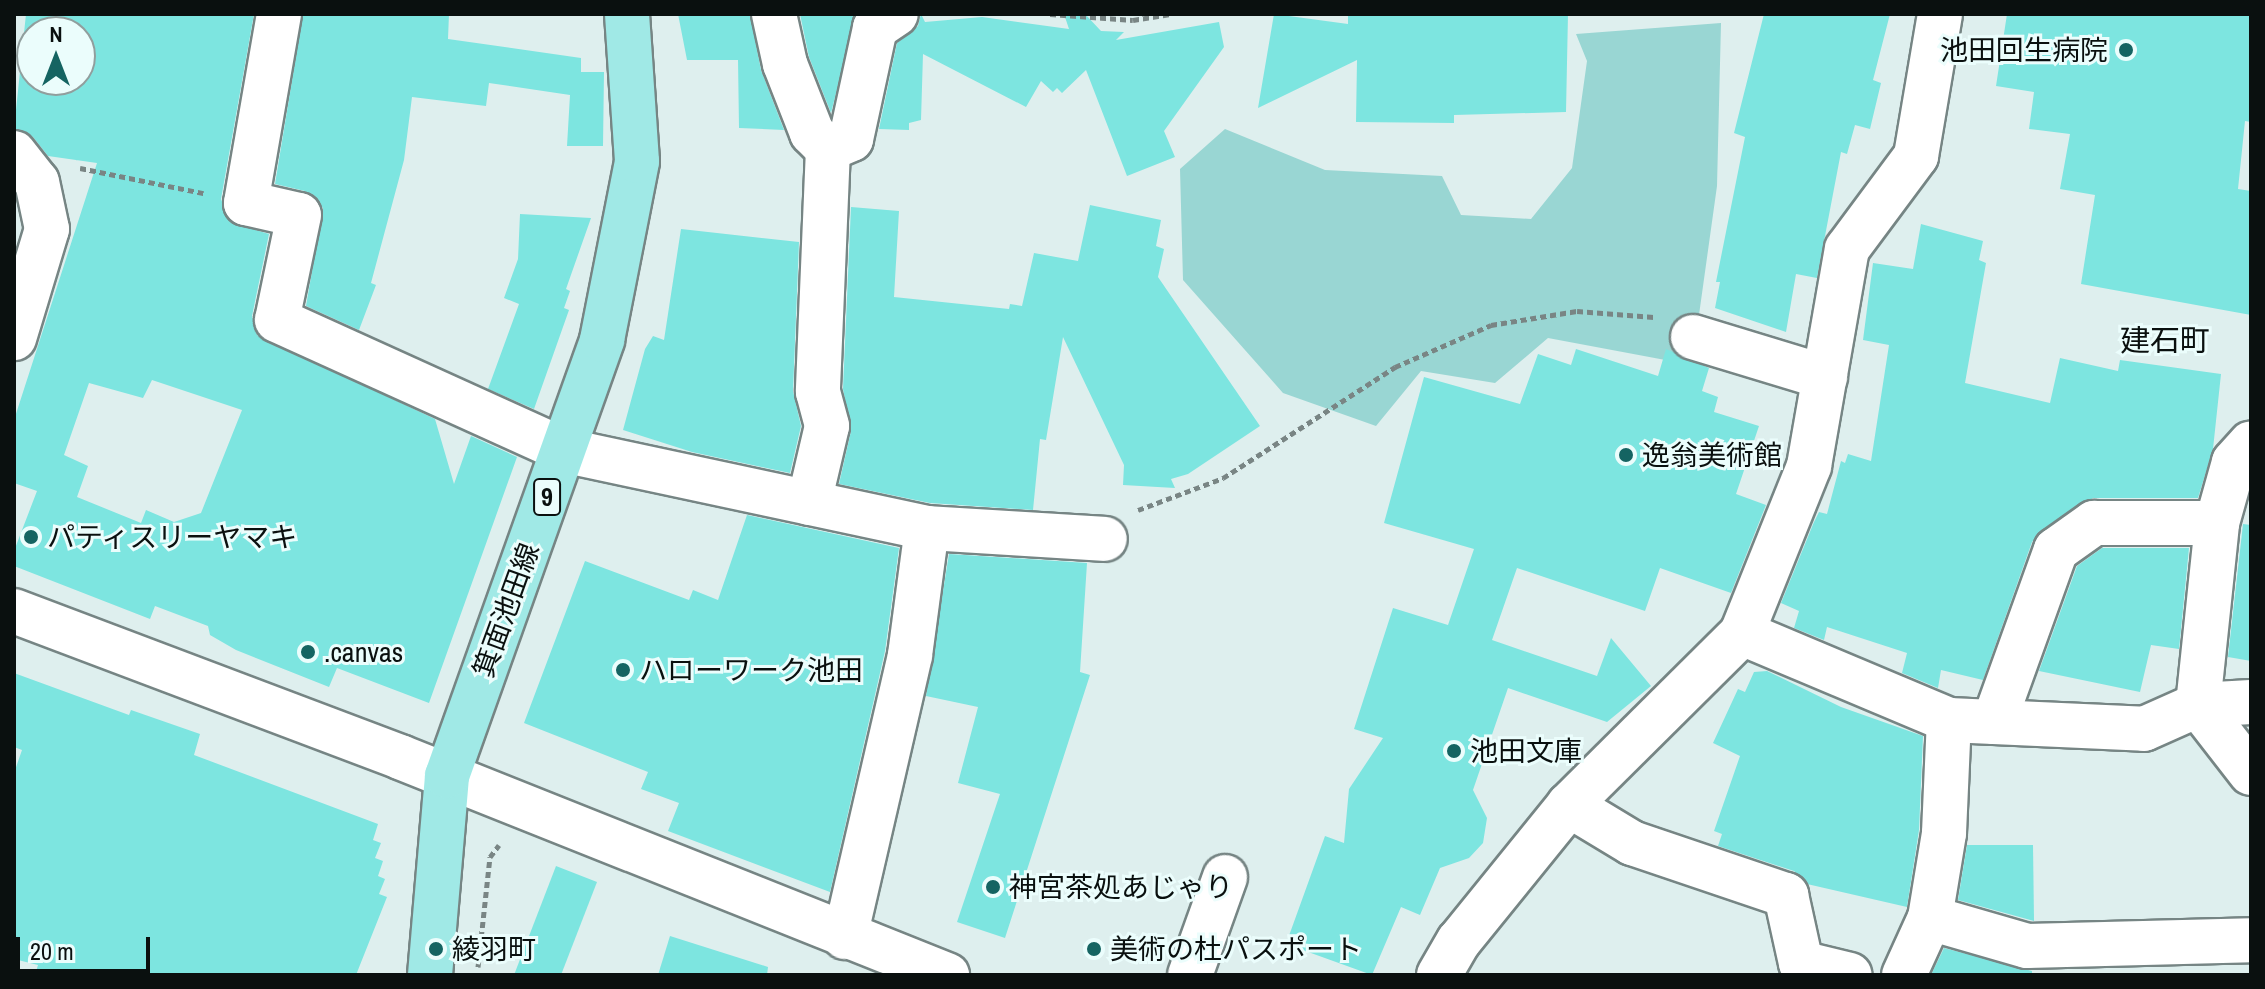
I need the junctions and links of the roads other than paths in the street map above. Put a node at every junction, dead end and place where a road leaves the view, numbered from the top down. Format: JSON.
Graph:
{"nodes":[{"id":1,"x":279,"y":14,"type":"edge"},
{"id":2,"x":627,"y":14,"type":"edge"},
{"id":3,"x":774,"y":14,"type":"edge"},
{"id":4,"x":896,"y":14,"type":"edge"},
{"id":5,"x":1940,"y":14,"type":"edge"},
{"id":6,"x":828,"y":149,"type":"junction"},
{"id":7,"x":26,"y":167,"type":"edge"},
{"id":8,"x":1693,"y":337,"type":"road end"},
{"id":9,"x":14,"y":338,"type":"edge"},
{"id":10,"x":1825,"y":377,"type":"junction"},
{"id":11,"x":2251,"y":443,"type":"edge"},
{"id":12,"x":563,"y":450,"type":"junction"},
{"id":13,"x":809,"y":503,"type":"junction"},
{"id":14,"x":2217,"y":523,"type":"junction"},
{"id":15,"x":927,"y":528,"type":"junction"},
{"id":16,"x":1105,"y":539,"type":"road end"},
{"id":17,"x":14,"y":611,"type":"edge"},
{"id":18,"x":1742,"y":633,"type":"junction"},
{"id":19,"x":2251,"y":702,"type":"edge"},
{"id":20,"x":2198,"y":705,"type":"junction"},
{"id":21,"x":1949,"y":720,"type":"junction"},
{"id":22,"x":1994,"y":722,"type":"junction"},
{"id":23,"x":2251,"y":773,"type":"edge"},
{"id":24,"x":447,"y":776,"type":"junction"},
{"id":25,"x":1569,"y":805,"type":"junction"},
{"id":26,"x":1225,"y":877,"type":"dead end"},
{"id":27,"x":1930,"y":918,"type":"junction"},
{"id":28,"x":845,"y":937,"type":"junction"},
{"id":29,"x":2251,"y":940,"type":"edge"},
{"id":30,"x":430,"y":975,"type":"edge"},
{"id":31,"x":947,"y":975,"type":"edge"},
{"id":32,"x":1190,"y":975,"type":"edge"},
{"id":33,"x":1439,"y":975,"type":"edge"},
{"id":34,"x":1850,"y":975,"type":"edge"},
{"id":35,"x":1904,"y":975,"type":"edge"}],
"edges":[{"from":1,"to":12,"type":"street"},
{"from":2,"to":12,"type":"main road","name":"箕面池田線","number":"9"},
{"from":3,"to":6,"type":"street"},
{"from":4,"to":6,"type":"street"},
{"from":5,"to":10,"type":"street"},
{"from":6,"to":13,"type":"street"},
{"from":7,"to":9,"type":"street"},
{"from":8,"to":10,"type":"street"},
{"from":10,"to":18,"type":"street"},
{"from":11,"to":14,"type":"street"},
{"from":12,"to":13,"type":"street"},
{"from":12,"to":24,"type":"main road","name":"箕面池田線","number":"9"},
{"from":13,"to":15,"type":"street"},
{"from":14,"to":20,"type":"street"},
{"from":14,"to":22,"type":"street"},
{"from":15,"to":16,"type":"street"},
{"from":15,"to":28,"type":"street"},
{"from":17,"to":24,"type":"street"},
{"from":18,"to":21,"type":"street"},
{"from":18,"to":25,"type":"street"},
{"from":19,"to":20,"type":"street"},
{"from":20,"to":22,"type":"street"},
{"from":20,"to":23,"type":"street"},
{"from":21,"to":22,"type":"street"},
{"from":21,"to":27,"type":"street"},
{"from":24,"to":28,"type":"street"},
{"from":24,"to":30,"type":"main road","name":"箕面池田線","number":"9"},
{"from":25,"to":33,"type":"street"},
{"from":25,"to":34,"type":"street"},
{"from":26,"to":32,"type":"street"},
{"from":27,"to":29,"type":"street"},
{"from":27,"to":35,"type":"street"},
{"from":28,"to":31,"type":"street"}]}
